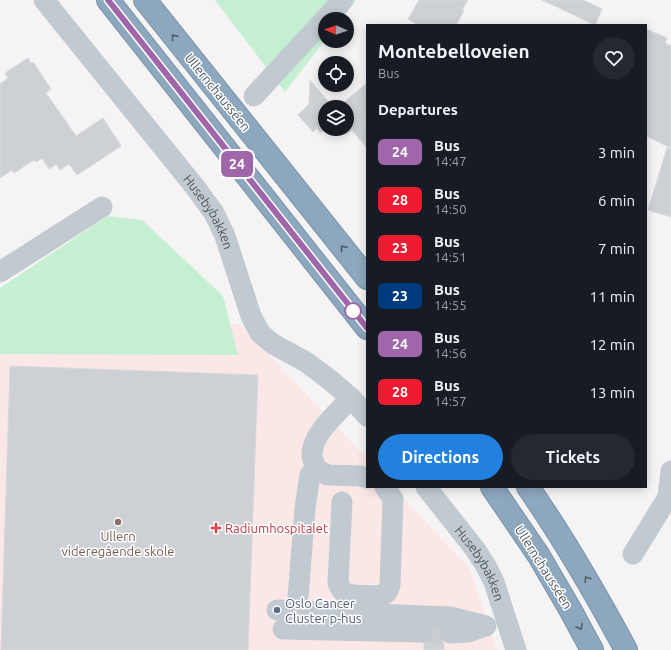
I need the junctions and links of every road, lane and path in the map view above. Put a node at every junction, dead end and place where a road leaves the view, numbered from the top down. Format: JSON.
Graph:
{"nodes":[{"id":1,"x":44,"y":0,"type":"edge"},
{"id":2,"x":108,"y":0,"type":"edge"},
{"id":3,"x":145,"y":0,"type":"edge"},
{"id":4,"x":343,"y":0,"type":"edge"},
{"id":5,"x":332,"y":12,"type":"edge"},
{"id":6,"x":318,"y":27,"type":"edge"},
{"id":7,"x":254,"y":96,"type":"dead end"},
{"id":8,"x":102,"y":207,"type":"dead end"},
{"id":9,"x":0,"y":272,"type":"edge"},
{"id":10,"x":366,"y":277,"type":"edge"},
{"id":11,"x":366,"y":327,"type":"edge"},
{"id":12,"x":351,"y":398,"type":"junction"},
{"id":13,"x":366,"y":415,"type":"edge"},
{"id":14,"x":316,"y":468,"type":"junction"},
{"id":15,"x":671,"y":471,"type":"edge"},
{"id":16,"x":366,"y":478,"type":"edge"},
{"id":17,"x":387,"y":488,"type":"edge"},
{"id":18,"x":427,"y":488,"type":"edge"},
{"id":19,"x":493,"y":488,"type":"edge"},
{"id":20,"x":529,"y":488,"type":"edge"},
{"id":21,"x":670,"y":498,"type":"edge"},
{"id":22,"x":342,"y":502,"type":"dead end"},
{"id":23,"x":633,"y":554,"type":"dead end"},
{"id":24,"x":506,"y":620,"type":"junction"},
{"id":25,"x":486,"y":626,"type":"junction"},
{"id":26,"x":283,"y":629,"type":"dead end"},
{"id":27,"x":422,"y":632,"type":"tunnel mouth"},
{"id":28,"x":450,"y":633,"type":"tunnel mouth"},
{"id":29,"x":516,"y":650,"type":"edge"},
{"id":30,"x":592,"y":650,"type":"edge"},
{"id":31,"x":626,"y":650,"type":"edge"}],
"edges":[{"from":1,"to":12,"type":"street","name":"Husebybakken"},
{"from":2,"to":11,"type":"highway"},
{"from":10,"to":3,"type":"highway","name":"Ullernchausséen","one_way":true},
{"from":4,"to":5,"type":"street"},
{"from":6,"to":7,"type":"street"},
{"from":8,"to":9,"type":"street"},
{"from":12,"to":13,"type":"street","name":"Husebybakken"},
{"from":12,"to":14,"type":"street"},
{"from":14,"to":16,"type":"street"},
{"from":14,"to":25,"type":"street"},
{"from":15,"to":21,"type":"street"},
{"from":17,"to":22,"type":"street"},
{"from":18,"to":24,"type":"street","name":"Husebybakken"},
{"from":19,"to":30,"type":"highway","name":"Ullernchausséen","one_way":true},
{"from":31,"to":20,"type":"highway","one_way":true},
{"from":21,"to":23,"type":"street"},
{"from":24,"to":25,"type":"street"},
{"from":24,"to":29,"type":"street","name":"Husebybakken"},
{"from":25,"to":28,"type":"street"},
{"from":26,"to":27,"type":"street"}]}
